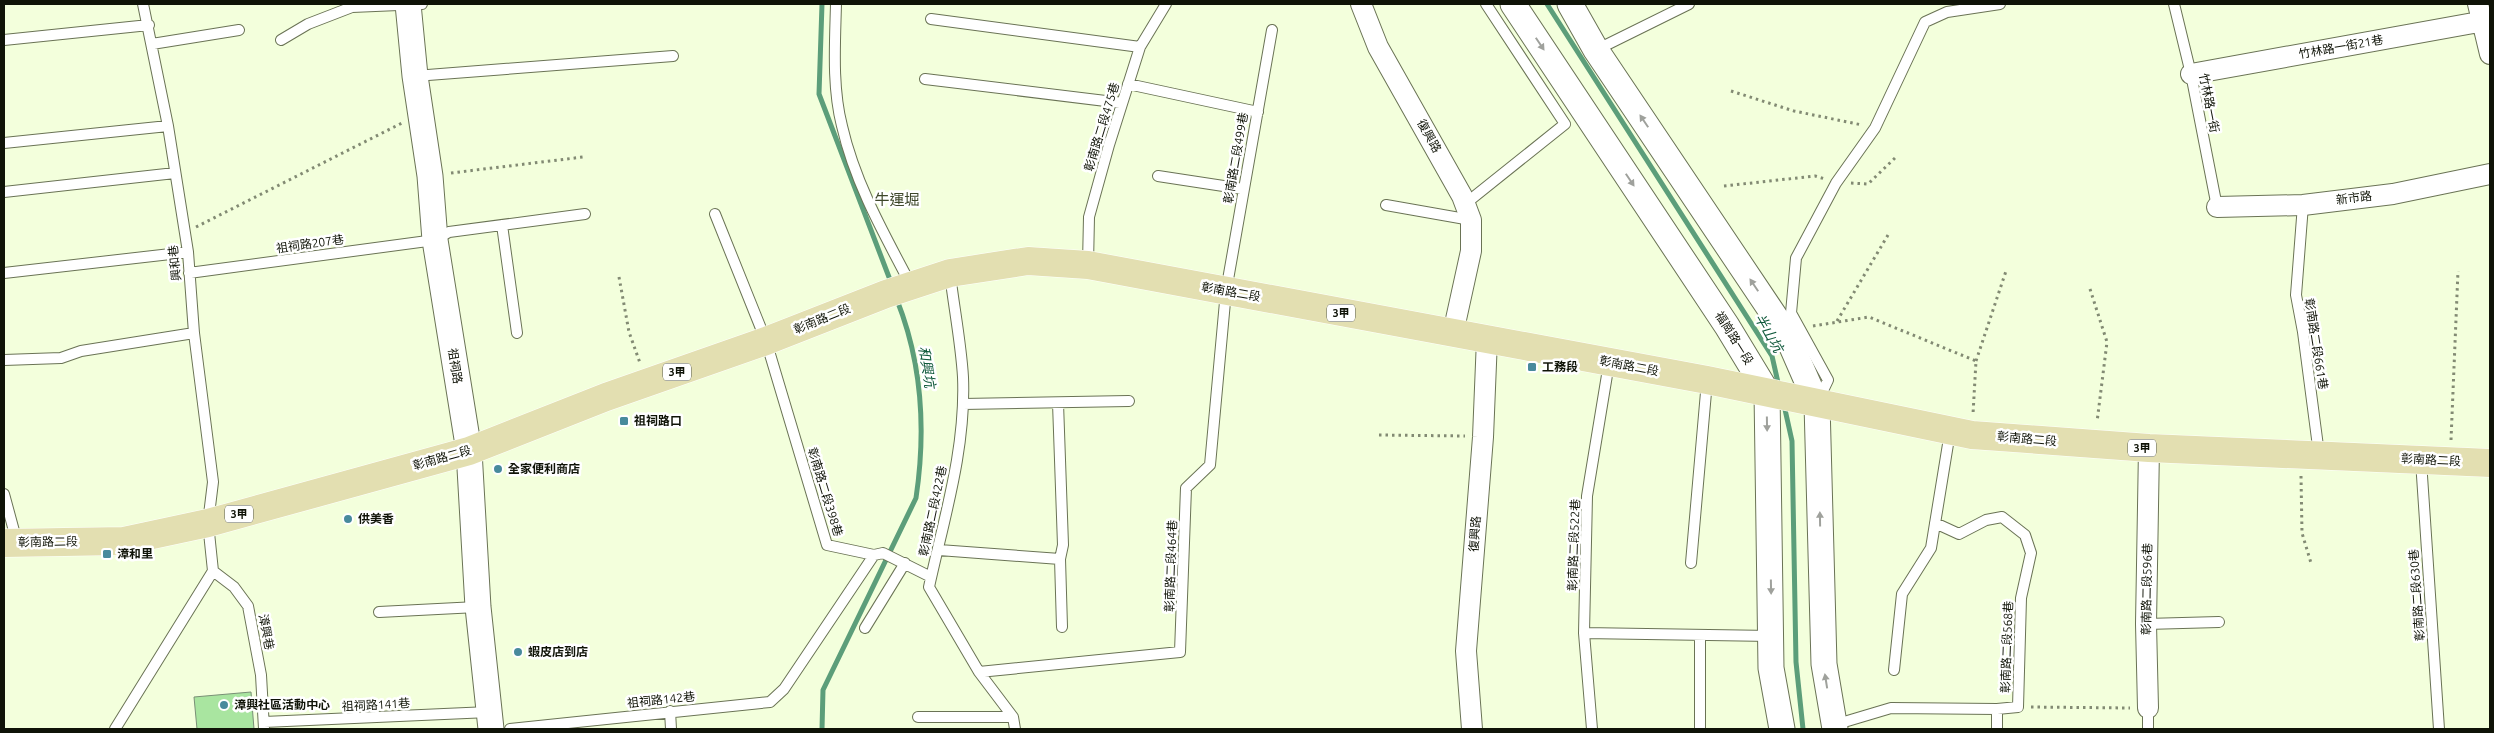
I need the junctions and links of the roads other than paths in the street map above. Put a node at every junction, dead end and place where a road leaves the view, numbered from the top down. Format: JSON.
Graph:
{"nodes":[{"id":1,"x":143,"y":4,"type":"edge"},
{"id":2,"x":413,"y":4,"type":"edge"},
{"id":3,"x":836,"y":4,"type":"edge"},
{"id":4,"x":1166,"y":4,"type":"edge"},
{"id":5,"x":1361,"y":4,"type":"edge"},
{"id":6,"x":1486,"y":4,"type":"edge"},
{"id":7,"x":1513,"y":4,"type":"edge"},
{"id":8,"x":1570,"y":4,"type":"edge"},
{"id":9,"x":1689,"y":4,"type":"edge"},
{"id":10,"x":2000,"y":4,"type":"edge"},
{"id":11,"x":2174,"y":4,"type":"edge"},
{"id":12,"x":2484,"y":15,"type":"edge"},
{"id":13,"x":931,"y":20,"type":"dead end"},
{"id":14,"x":149,"y":25,"type":"junction"},
{"id":15,"x":239,"y":30,"type":"dead end"},
{"id":16,"x":1272,"y":30,"type":"dead end"},
{"id":17,"x":4,"y":40,"type":"edge"},
{"id":18,"x":281,"y":40,"type":"dead end"},
{"id":19,"x":152,"y":44,"type":"junction"},
{"id":20,"x":1140,"y":47,"type":"junction"},
{"id":21,"x":1596,"y":50,"type":"junction"},
{"id":22,"x":2490,"y":54,"type":"edge"},
{"id":23,"x":673,"y":56,"type":"dead end"},
{"id":24,"x":2191,"y":74,"type":"junction"},
{"id":25,"x":415,"y":76,"type":"junction"},
{"id":26,"x":925,"y":79,"type":"dead end"},
{"id":27,"x":1128,"y":84,"type":"junction"},
{"id":28,"x":1122,"y":103,"type":"junction"},
{"id":29,"x":1258,"y":112,"type":"junction"},
{"id":30,"x":168,"y":126,"type":"junction"},
{"id":31,"x":4,"y":143,"type":"edge"},
{"id":32,"x":175,"y":173,"type":"junction"},
{"id":33,"x":2490,"y":174,"type":"edge"},
{"id":34,"x":1158,"y":176,"type":"dead end"},
{"id":35,"x":1243,"y":189,"type":"junction"},
{"id":36,"x":4,"y":192,"type":"edge"},
{"id":37,"x":1386,"y":205,"type":"dead end"},
{"id":38,"x":2303,"y":205,"type":"junction"},
{"id":39,"x":2217,"y":207,"type":"joint"},
{"id":40,"x":1468,"y":212,"type":"junction"},
{"id":41,"x":586,"y":214,"type":"dead end"},
{"id":42,"x":715,"y":214,"type":"dead end"},
{"id":43,"x":502,"y":226,"type":"junction"},
{"id":44,"x":435,"y":240,"type":"junction"},
{"id":45,"x":188,"y":252,"type":"junction"},
{"id":46,"x":1088,"y":265,"type":"junction"},
{"id":47,"x":4,"y":273,"type":"edge"},
{"id":48,"x":189,"y":273,"type":"junction"},
{"id":49,"x":950,"y":273,"type":"junction"},
{"id":50,"x":900,"y":289,"type":"junction"},
{"id":51,"x":1226,"y":291,"type":"junction"},
{"id":52,"x":517,"y":333,"type":"dead end"},
{"id":53,"x":1453,"y":333,"type":"junction"},
{"id":54,"x":194,"y":334,"type":"junction"},
{"id":55,"x":1487,"y":339,"type":"junction"},
{"id":56,"x":766,"y":341,"type":"junction"},
{"id":57,"x":4,"y":360,"type":"edge"},
{"id":58,"x":1609,"y":362,"type":"junction"},
{"id":59,"x":1707,"y":380,"type":"junction"},
{"id":60,"x":1790,"y":398,"type":"junction"},
{"id":61,"x":1129,"y":401,"type":"dead end"},
{"id":62,"x":1058,"y":402,"type":"junction"},
{"id":63,"x":962,"y":404,"type":"junction"},
{"id":64,"x":1961,"y":433,"type":"junction"},
{"id":65,"x":2149,"y":448,"type":"junction"},
{"id":66,"x":469,"y":451,"type":"junction"},
{"id":67,"x":2310,"y":456,"type":"junction"},
{"id":68,"x":2420,"y":460,"type":"junction"},
{"id":69,"x":2490,"y":463,"type":"edge"},
{"id":70,"x":4,"y":494,"type":"edge"},
{"id":71,"x":208,"y":523,"type":"junction"},
{"id":72,"x":1935,"y":523,"type":"junction"},
{"id":73,"x":10,"y":543,"type":"edge"},
{"id":74,"x":939,"y":550,"type":"junction"},
{"id":75,"x":879,"y":554,"type":"junction"},
{"id":76,"x":1060,"y":559,"type":"junction"},
{"id":77,"x":905,"y":563,"type":"junction"},
{"id":78,"x":1691,"y":563,"type":"dead end"},
{"id":79,"x":214,"y":571,"type":"junction"},
{"id":80,"x":932,"y":577,"type":"junction"},
{"id":81,"x":478,"y":607,"type":"junction"},
{"id":82,"x":379,"y":612,"type":"dead end"},
{"id":83,"x":2219,"y":622,"type":"dead end"},
{"id":84,"x":2146,"y":624,"type":"junction"},
{"id":85,"x":1062,"y":627,"type":"dead end"},
{"id":86,"x":866,"y":628,"type":"dead end"},
{"id":87,"x":1584,"y":632,"type":"junction"},
{"id":88,"x":1700,"y":635,"type":"junction"},
{"id":89,"x":1771,"y":636,"type":"junction"},
{"id":90,"x":1894,"y":670,"type":"dead end"},
{"id":91,"x":979,"y":672,"type":"junction"},
{"id":92,"x":2148,"y":708,"type":"joint"},
{"id":93,"x":1996,"y":709,"type":"junction"},
{"id":94,"x":670,"y":711,"type":"junction"},
{"id":95,"x":1013,"y":716,"type":"junction"},
{"id":96,"x":918,"y":717,"type":"dead end"},
{"id":97,"x":490,"y":721,"type":"edge"},
{"id":98,"x":264,"y":726,"type":"edge"},
{"id":99,"x":1834,"y":727,"type":"edge"},
{"id":100,"x":115,"y":729,"type":"edge"},
{"id":101,"x":510,"y":729,"type":"edge"},
{"id":102,"x":671,"y":729,"type":"edge"},
{"id":103,"x":1016,"y":729,"type":"edge"},
{"id":104,"x":1472,"y":729,"type":"edge"},
{"id":105,"x":1592,"y":729,"type":"edge"},
{"id":106,"x":1700,"y":729,"type":"edge"},
{"id":107,"x":1782,"y":729,"type":"edge"},
{"id":108,"x":1997,"y":729,"type":"edge"},
{"id":109,"x":2148,"y":729,"type":"edge"},
{"id":110,"x":2439,"y":729,"type":"edge"}],
"edges":[{"from":1,"to":14,"type":"lane","name":"興和巷"},
{"from":2,"to":18,"type":"lane"},
{"from":2,"to":25,"type":"street","name":"祖祠路"},
{"from":3,"to":50,"type":"lane"},
{"from":4,"to":20,"type":"lane","name":"彰南路二段475巷"},
{"from":5,"to":40,"type":"street","name":"復興路"},
{"from":6,"to":40,"type":"lane"},
{"from":7,"to":60,"type":"street","name":"福崗路一段","one_way":true},
{"from":8,"to":21,"type":"street","name":"福崗路一段"},
{"from":9,"to":21,"type":"lane"},
{"from":10,"to":60,"type":"lane"},
{"from":11,"to":24,"type":"lane","name":"竹林路一街"},
{"from":12,"to":22,"type":"street"},
{"from":12,"to":24,"type":"street","name":"竹林路一街21巷"},
{"from":13,"to":20,"type":"lane"},
{"from":14,"to":17,"type":"lane"},
{"from":14,"to":19,"type":"lane","name":"興和巷"},
{"from":15,"to":19,"type":"lane"},
{"from":16,"to":29,"type":"lane","name":"彰南路二段499巷"},
{"from":19,"to":30,"type":"lane","name":"興和巷"},
{"from":20,"to":27,"type":"lane","name":"彰南路二段475巷"},
{"from":60,"to":21,"type":"street","name":"福崗路一段","one_way":true},
{"from":23,"to":25,"type":"lane"},
{"from":24,"to":39,"type":"lane","name":"竹林路一街"},
{"from":25,"to":44,"type":"street","name":"祖祠路"},
{"from":26,"to":28,"type":"lane"},
{"from":27,"to":28,"type":"lane","name":"彰南路二段475巷"},
{"from":27,"to":29,"type":"lane"},
{"from":28,"to":46,"type":"lane","name":"彰南路二段475巷"},
{"from":29,"to":35,"type":"lane","name":"彰南路二段499巷"},
{"from":30,"to":31,"type":"lane"},
{"from":30,"to":32,"type":"lane","name":"興和巷"},
{"from":32,"to":36,"type":"lane"},
{"from":32,"to":45,"type":"lane","name":"興和巷"},
{"from":33,"to":38,"type":"street","name":"新市路"},
{"from":34,"to":35,"type":"lane"},
{"from":35,"to":51,"type":"lane","name":"彰南路二段499巷"},
{"from":37,"to":40,"type":"lane"},
{"from":38,"to":39,"type":"street","name":"新市路"},
{"from":38,"to":67,"type":"lane","name":"彰南路二段661巷"},
{"from":40,"to":53,"type":"street","name":"復興路"},
{"from":41,"to":43,"type":"lane","name":"祖祠路207巷"},
{"from":42,"to":56,"type":"lane"},
{"from":43,"to":44,"type":"lane","name":"祖祠路207巷"},
{"from":43,"to":52,"type":"lane"},
{"from":44,"to":48,"type":"lane","name":"祖祠路207巷"},
{"from":44,"to":66,"type":"street","name":"祖祠路"},
{"from":45,"to":47,"type":"lane"},
{"from":45,"to":48,"type":"lane","name":"興和巷"},
{"from":46,"to":49,"type":"main road","name":"彰南路二段","number":"3甲"},
{"from":46,"to":51,"type":"main road","name":"彰南路二段","number":"3甲"},
{"from":48,"to":54,"type":"lane","name":"興和巷"},
{"from":49,"to":50,"type":"main road","name":"彰南路二段","number":"3甲"},
{"from":49,"to":63,"type":"lane","name":"彰南路二段422巷"},
{"from":50,"to":56,"type":"main road","name":"彰南路二段","number":"3甲"},
{"from":51,"to":53,"type":"main road","name":"彰南路二段","number":"3甲"},
{"from":51,"to":91,"type":"lane","name":"彰南路二段464巷"},
{"from":53,"to":55,"type":"main road","name":"彰南路二段","number":"3甲"},
{"from":54,"to":57,"type":"lane"},
{"from":54,"to":71,"type":"lane","name":"興和巷"},
{"from":55,"to":58,"type":"main road","name":"彰南路二段","number":"3甲"},
{"from":55,"to":104,"type":"street","name":"復興路"},
{"from":56,"to":66,"type":"main road","name":"彰南路二段","number":"3甲"},
{"from":56,"to":75,"type":"lane","name":"彰南路二段398巷"},
{"from":58,"to":59,"type":"main road","name":"彰南路二段","number":"3甲"},
{"from":58,"to":87,"type":"lane","name":"彰南路二段522巷"},
{"from":59,"to":60,"type":"main road","name":"彰南路二段","number":"3甲"},
{"from":59,"to":78,"type":"lane"},
{"from":60,"to":64,"type":"main road","name":"彰南路二段","number":"3甲"},
{"from":60,"to":89,"type":"street","name":"福崗路一段","one_way":true},
{"from":99,"to":60,"type":"street","name":"福崗路一段","one_way":true},
{"from":61,"to":62,"type":"lane"},
{"from":62,"to":63,"type":"lane"},
{"from":62,"to":76,"type":"lane"},
{"from":63,"to":74,"type":"lane","name":"彰南路二段422巷"},
{"from":64,"to":65,"type":"main road","name":"彰南路二段","number":"3甲"},
{"from":64,"to":72,"type":"lane"},
{"from":65,"to":67,"type":"main road","name":"彰南路二段","number":"3甲"},
{"from":65,"to":84,"type":"street","name":"彰南路二段596巷"},
{"from":66,"to":71,"type":"main road","name":"彰南路二段","number":"3甲"},
{"from":66,"to":81,"type":"street","name":"祖祠路"},
{"from":67,"to":68,"type":"main road","name":"彰南路二段","number":"3甲"},
{"from":68,"to":69,"type":"main road","name":"彰南路二段","number":"3甲"},
{"from":68,"to":110,"type":"lane","name":"彰南路二段630巷"},
{"from":70,"to":73,"type":"lane"},
{"from":71,"to":73,"type":"main road","name":"彰南路二段","number":"3甲"},
{"from":71,"to":79,"type":"lane"},
{"from":72,"to":90,"type":"lane"},
{"from":72,"to":93,"type":"lane","name":"彰南路二段568巷"},
{"from":74,"to":76,"type":"lane"},
{"from":74,"to":80,"type":"lane","name":"彰南路二段422巷"},
{"from":75,"to":77,"type":"lane","name":"彰南路二段398巷"},
{"from":75,"to":94,"type":"lane","name":"祖祠路142巷"},
{"from":76,"to":85,"type":"lane"},
{"from":77,"to":80,"type":"lane","name":"彰南路二段398巷"},
{"from":77,"to":86,"type":"lane"},
{"from":79,"to":98,"type":"lane","name":"漳興巷"},
{"from":79,"to":100,"type":"lane"},
{"from":80,"to":91,"type":"lane","name":"彰南路二段422巷"},
{"from":81,"to":82,"type":"lane"},
{"from":81,"to":97,"type":"street","name":"祖祠路"},
{"from":83,"to":84,"type":"lane"},
{"from":84,"to":92,"type":"street","name":"彰南路二段596巷"},
{"from":87,"to":88,"type":"lane"},
{"from":87,"to":105,"type":"lane","name":"彰南路二段522巷"},
{"from":88,"to":89,"type":"lane"},
{"from":88,"to":106,"type":"lane"},
{"from":89,"to":107,"type":"street","name":"福崗路一段"},
{"from":91,"to":95,"type":"lane","name":"彰南路二段422巷"},
{"from":92,"to":109,"type":"lane","name":"彰南路二段596巷"},
{"from":93,"to":99,"type":"lane","name":"彰南路二段568巷"},
{"from":93,"to":108,"type":"lane"},
{"from":94,"to":101,"type":"lane","name":"祖祠路142巷"},
{"from":94,"to":102,"type":"lane"},
{"from":95,"to":96,"type":"lane"},
{"from":95,"to":103,"type":"lane","name":"彰南路二段422巷"},
{"from":97,"to":98,"type":"lane","name":"祖祠路141巷"}]}
